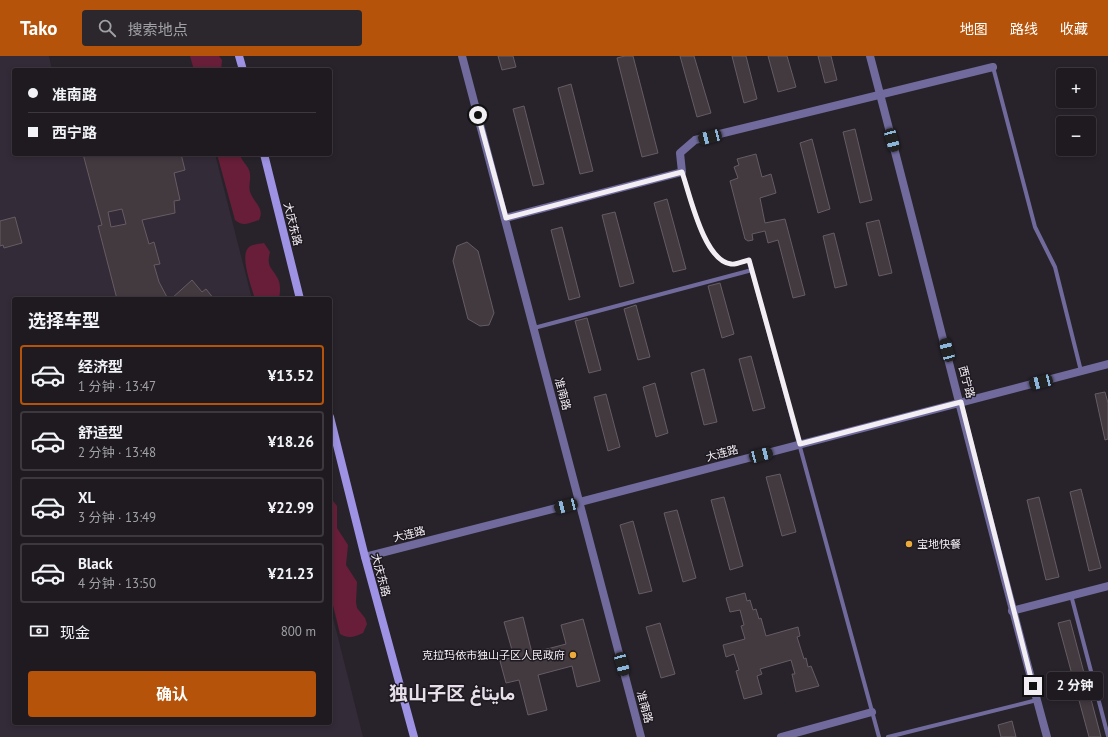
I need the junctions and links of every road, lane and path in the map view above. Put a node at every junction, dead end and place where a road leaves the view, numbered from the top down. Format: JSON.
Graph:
{"nodes":[{"id":1,"x":239,"y":56,"type":"edge"},
{"id":2,"x":462,"y":56,"type":"edge"},
{"id":3,"x":870,"y":56,"type":"edge"},
{"id":4,"x":993,"y":66,"type":"joint"},
{"id":5,"x":242,"y":68,"type":"edge"},
{"id":6,"x":880,"y":95,"type":"junction"},
{"id":7,"x":264,"y":156,"type":"edge"},
{"id":8,"x":682,"y":172,"type":"junction"},
{"id":9,"x":506,"y":218,"type":"junction"},
{"id":10,"x":752,"y":270,"type":"junction"},
{"id":11,"x":300,"y":297,"type":"edge"},
{"id":12,"x":534,"y":328,"type":"junction"},
{"id":13,"x":1108,"y":364,"type":"edge"},
{"id":14,"x":1081,"y":371,"type":"junction"},
{"id":15,"x":961,"y":402,"type":"junction"},
{"id":16,"x":332,"y":425,"type":"edge"},
{"id":17,"x":800,"y":444,"type":"junction"},
{"id":18,"x":580,"y":502,"type":"junction"},
{"id":19,"x":365,"y":556,"type":"junction"},
{"id":20,"x":1108,"y":586,"type":"edge"},
{"id":21,"x":1071,"y":595,"type":"junction"},
{"id":22,"x":1012,"y":611,"type":"junction"},
{"id":23,"x":1037,"y":700,"type":"junction"},
{"id":24,"x":872,"y":712,"type":"junction"},
{"id":25,"x":1108,"y":736,"type":"edge"},
{"id":26,"x":414,"y":737,"type":"edge"},
{"id":27,"x":641,"y":737,"type":"edge"},
{"id":28,"x":781,"y":737,"type":"edge"},
{"id":29,"x":879,"y":737,"type":"edge"},
{"id":30,"x":888,"y":737,"type":"edge"},
{"id":31,"x":1047,"y":737,"type":"edge"}],
"edges":[{"from":1,"to":5,"type":"main road"},
{"from":2,"to":9,"type":"street","name":"准南路"},
{"from":3,"to":6,"type":"street","name":"西宁路"},
{"from":4,"to":6,"type":"street"},
{"from":4,"to":14,"type":"lane"},
{"from":6,"to":8,"type":"street"},
{"from":6,"to":15,"type":"street","name":"西宁路"},
{"from":7,"to":11,"type":"main road","name":"大庆东路"},
{"from":8,"to":9,"type":"street"},
{"from":8,"to":10,"type":"lane"},
{"from":9,"to":12,"type":"street","name":"准南路"},
{"from":10,"to":12,"type":"lane"},
{"from":10,"to":17,"type":"lane"},
{"from":12,"to":18,"type":"street","name":"准南路"},
{"from":13,"to":14,"type":"street","name":"大连路"},
{"from":14,"to":15,"type":"street","name":"大连路"},
{"from":15,"to":17,"type":"street","name":"大连路"},
{"from":15,"to":22,"type":"street","name":"西宁路"},
{"from":16,"to":19,"type":"main road","name":"大庆东路"},
{"from":17,"to":18,"type":"street","name":"大连路"},
{"from":17,"to":24,"type":"lane"},
{"from":18,"to":19,"type":"street","name":"大连路"},
{"from":18,"to":27,"type":"street","name":"准南路"},
{"from":19,"to":26,"type":"main road","name":"大庆东路"},
{"from":20,"to":21,"type":"street"},
{"from":21,"to":22,"type":"street"},
{"from":21,"to":25,"type":"lane"},
{"from":22,"to":23,"type":"street","name":"西宁路"},
{"from":23,"to":30,"type":"lane"},
{"from":23,"to":31,"type":"street","name":"西宁路"},
{"from":24,"to":28,"type":"street"},
{"from":24,"to":29,"type":"lane"}]}
